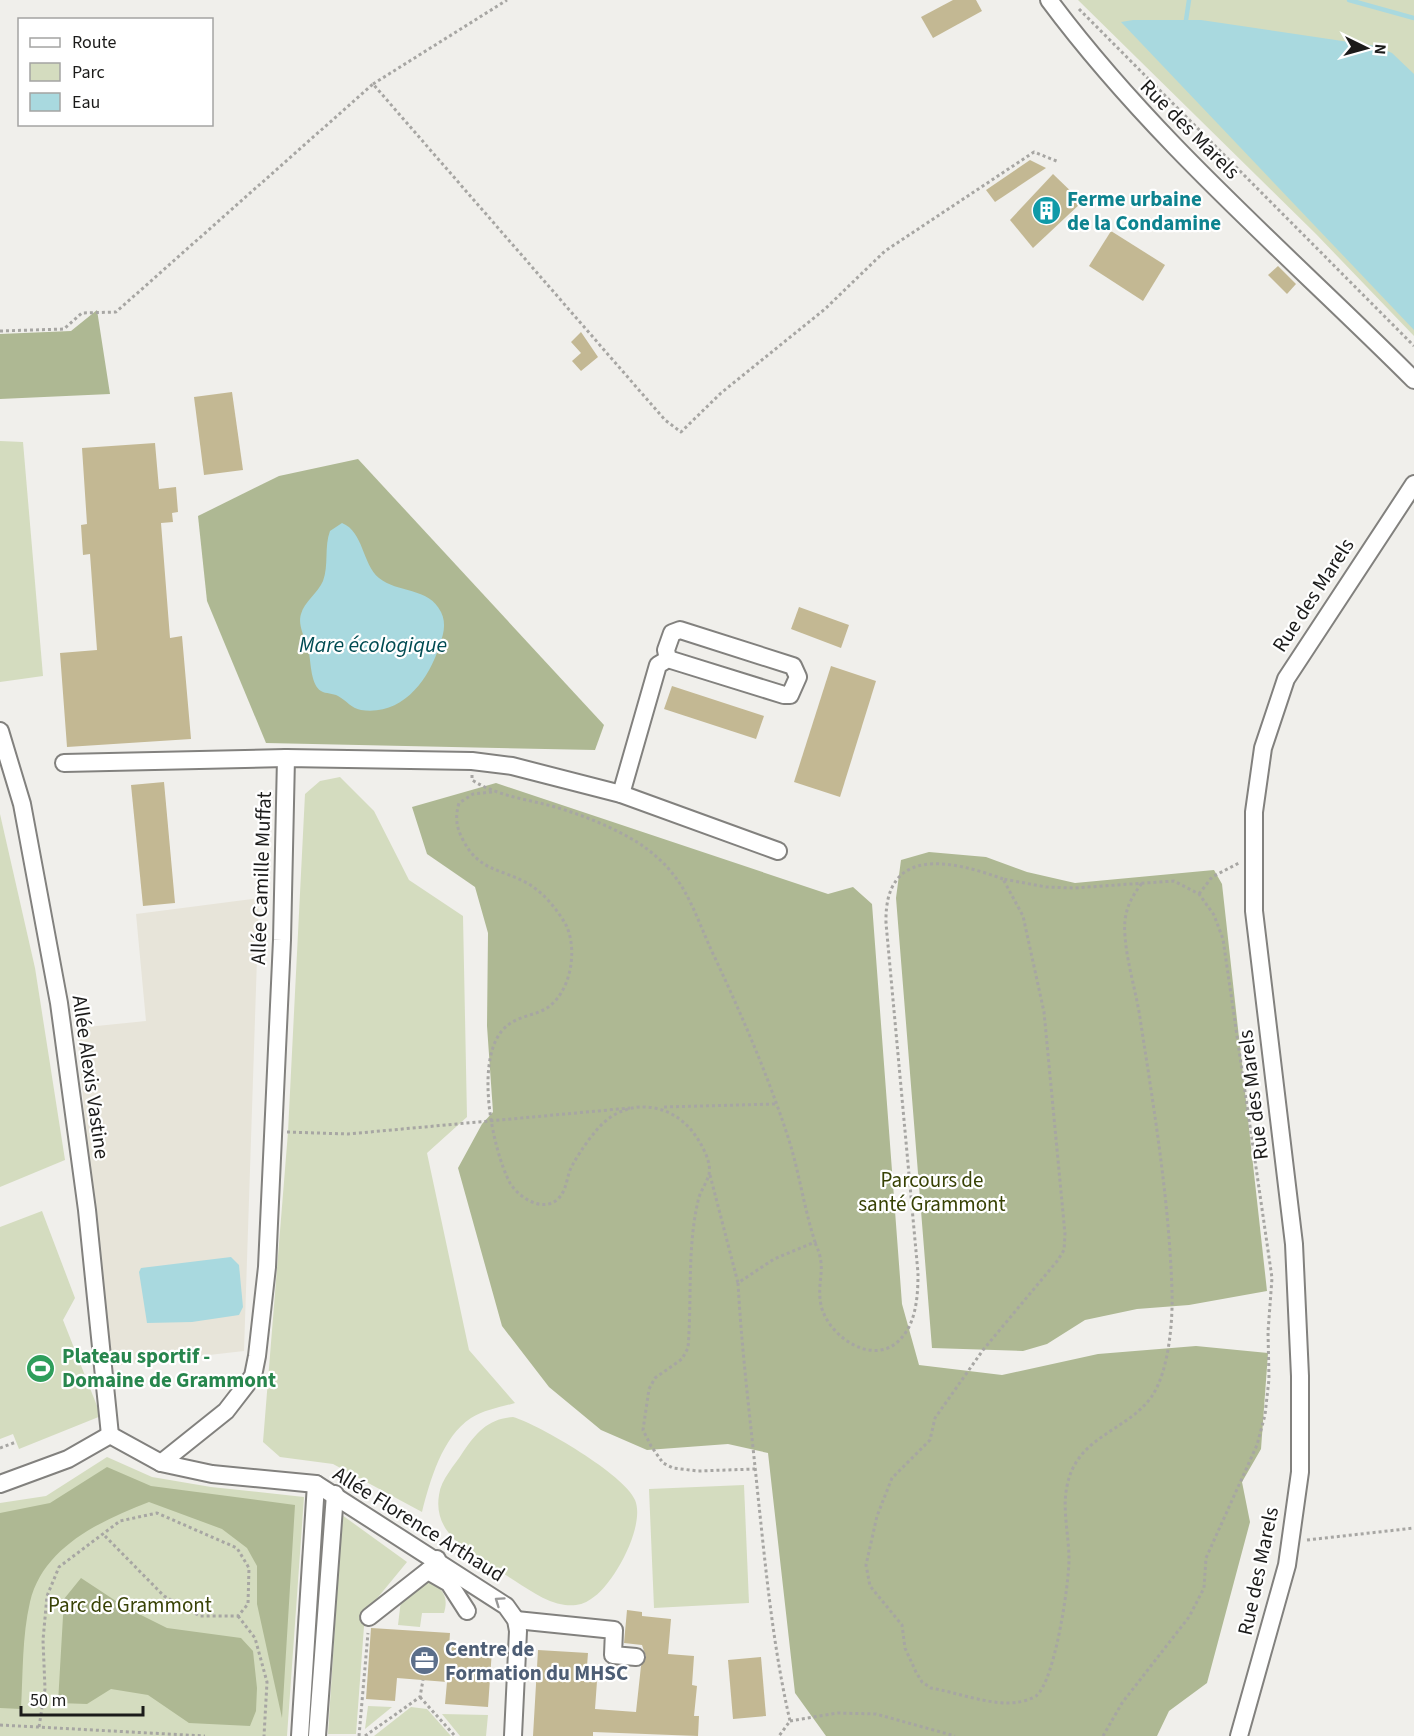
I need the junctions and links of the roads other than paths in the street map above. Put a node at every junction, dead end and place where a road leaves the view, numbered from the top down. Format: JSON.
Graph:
{"nodes":[{"id":1,"x":1049,"y":0,"type":"edge"},
{"id":2,"x":1414,"y":380,"type":"edge"},
{"id":3,"x":1414,"y":484,"type":"edge"},
{"id":4,"x":668,"y":659,"type":"junction"},
{"id":5,"x":0,"y":731,"type":"edge"},
{"id":6,"x":286,"y":758,"type":"junction"},
{"id":7,"x":64,"y":764,"type":"dead end"},
{"id":8,"x":621,"y":794,"type":"junction"},
{"id":9,"x":778,"y":851,"type":"dead end"},
{"id":10,"x":110,"y":1435,"type":"junction"},
{"id":11,"x":161,"y":1463,"type":"junction"},
{"id":12,"x":0,"y":1484,"type":"edge"},
{"id":13,"x":316,"y":1484,"type":"junction"},
{"id":14,"x":335,"y":1494,"type":"junction"},
{"id":15,"x":432,"y":1565,"type":"junction"},
{"id":16,"x":467,"y":1611,"type":"dead end"},
{"id":17,"x":369,"y":1617,"type":"road end"},
{"id":18,"x":516,"y":1620,"type":"junction"},
{"id":19,"x":636,"y":1657,"type":"dead end"},
{"id":20,"x":300,"y":1736,"type":"edge"},
{"id":21,"x":318,"y":1736,"type":"edge"},
{"id":22,"x":513,"y":1736,"type":"edge"},
{"id":23,"x":1239,"y":1736,"type":"edge"}],
"edges":[{"from":1,"to":2,"type":"street","name":"Rue des Marels"},
{"from":3,"to":23,"type":"street","name":"Rue des Marels"},
{"from":4,"to":4,"type":"street"},
{"from":4,"to":8,"type":"street"},
{"from":5,"to":10,"type":"street","name":"Allée Alexis Vastine"},
{"from":6,"to":7,"type":"street"},
{"from":6,"to":8,"type":"street"},
{"from":6,"to":11,"type":"street","name":"Allée Camille Muffat"},
{"from":8,"to":9,"type":"street"},
{"from":10,"to":11,"type":"street","name":"Allée Florence Arthaud"},
{"from":10,"to":12,"type":"street"},
{"from":11,"to":13,"type":"street","name":"Allée Florence Arthaud"},
{"from":13,"to":14,"type":"street","name":"Allée Florence Arthaud"},
{"from":13,"to":20,"type":"street"},
{"from":14,"to":15,"type":"street","name":"Allée Florence Arthaud"},
{"from":14,"to":21,"type":"street"},
{"from":15,"to":16,"type":"street"},
{"from":15,"to":17,"type":"street"},
{"from":18,"to":15,"type":"street","name":"Allée Florence Arthaud","one_way":true},
{"from":18,"to":19,"type":"street"},
{"from":18,"to":22,"type":"street"}]}
